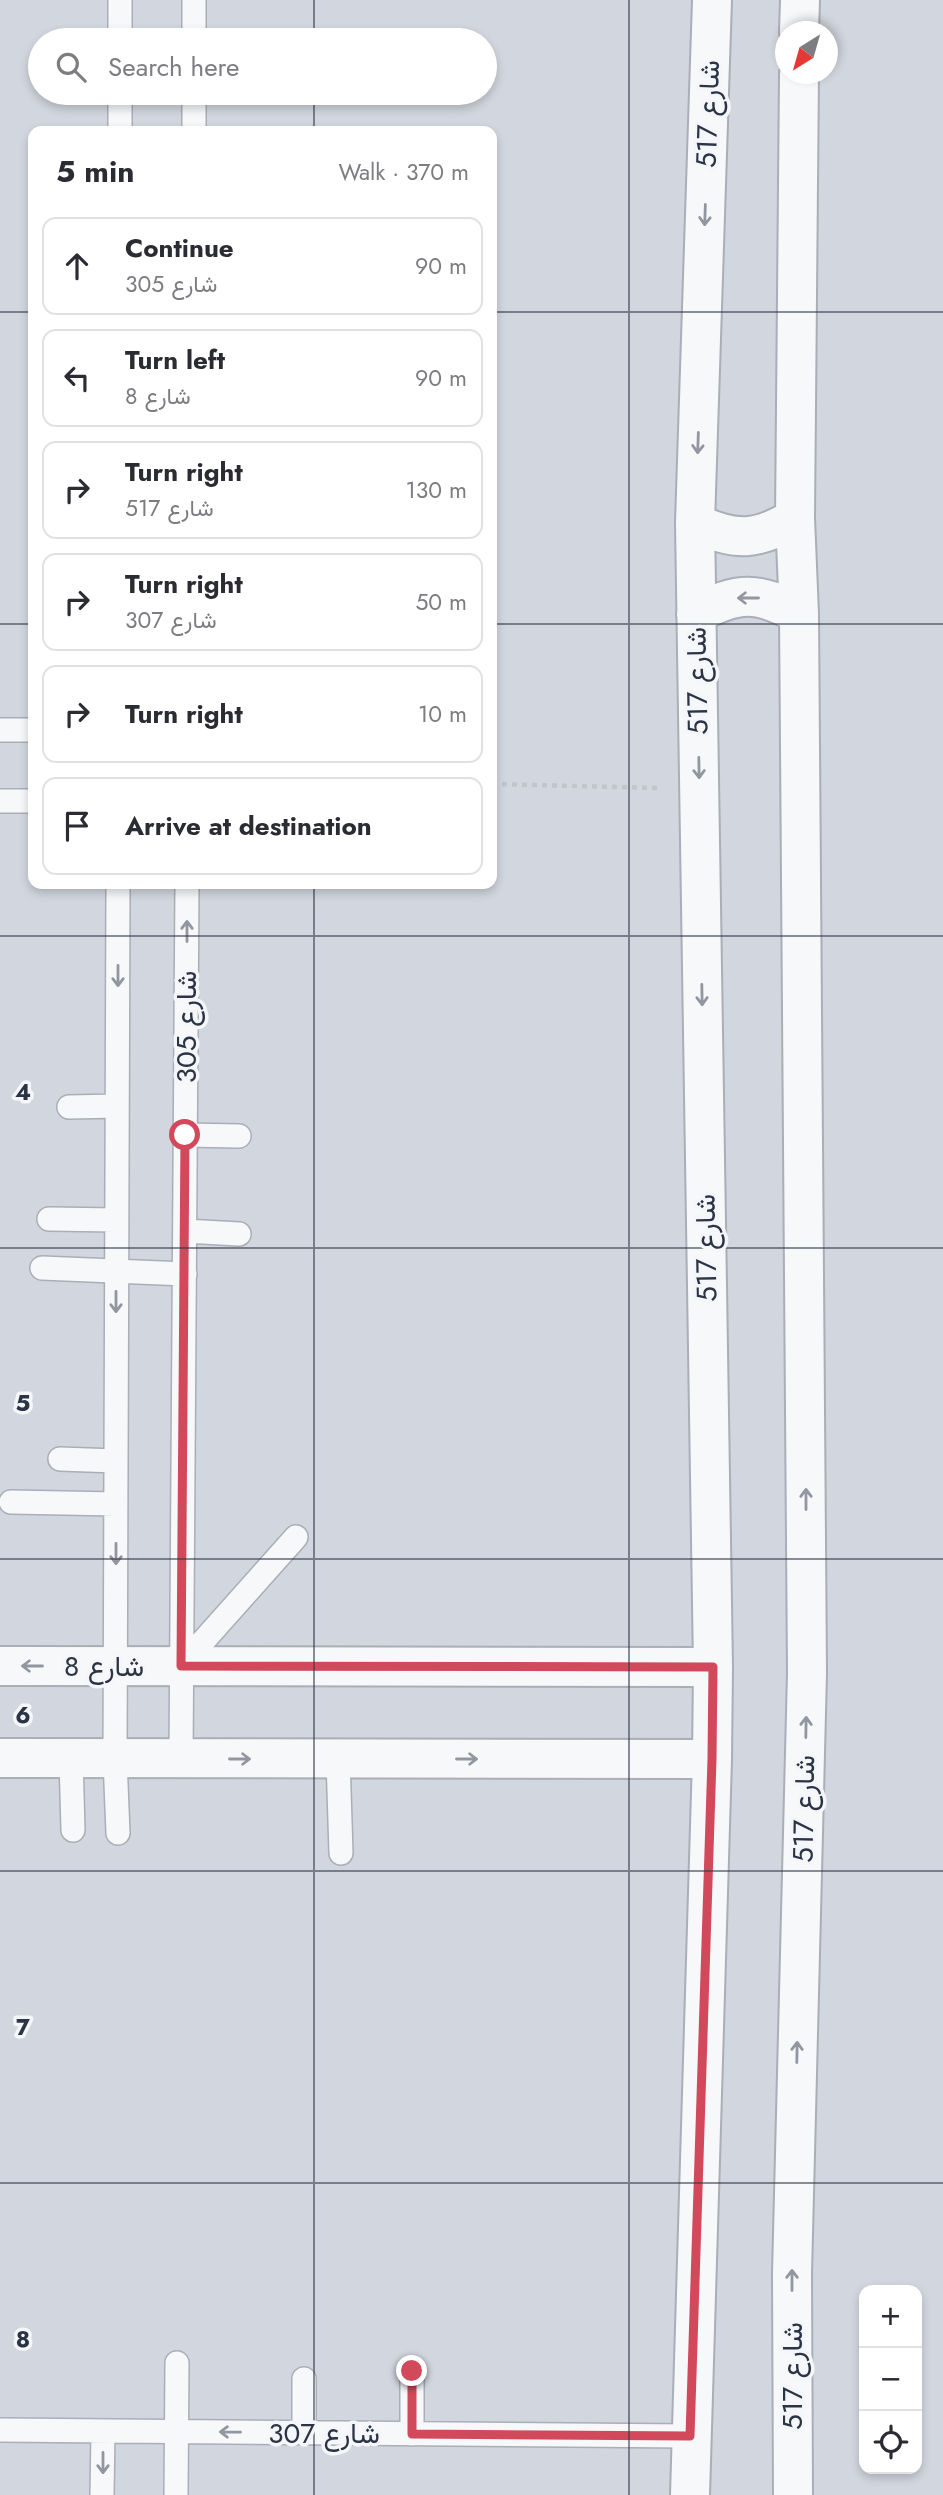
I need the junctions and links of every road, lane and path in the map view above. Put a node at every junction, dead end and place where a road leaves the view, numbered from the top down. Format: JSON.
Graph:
{"nodes":[{"id":1,"x":120,"y":0,"type":"edge"},
{"id":2,"x":194,"y":0,"type":"edge"},
{"id":3,"x":712,"y":0,"type":"edge"},
{"id":4,"x":800,"y":0,"type":"edge"},
{"id":5,"x":799,"y":21,"type":"edge"},
{"id":6,"x":120,"y":28,"type":"edge"},
{"id":7,"x":194,"y":28,"type":"edge"},
{"id":8,"x":799,"y":84,"type":"edge"},
{"id":9,"x":120,"y":105,"type":"edge"},
{"id":10,"x":194,"y":105,"type":"edge"},
{"id":11,"x":120,"y":126,"type":"edge"},
{"id":12,"x":194,"y":126,"type":"edge"},
{"id":13,"x":795,"y":518,"type":"junction"},
{"id":14,"x":695,"y":523,"type":"junction"},
{"id":15,"x":696,"y":614,"type":"junction"},
{"id":16,"x":799,"y":614,"type":"junction"},
{"id":17,"x":0,"y":730,"type":"edge"},
{"id":18,"x":28,"y":730,"type":"edge"},
{"id":19,"x":497,"y":784,"type":"edge"},
{"id":20,"x":699,"y":789,"type":"junction"},
{"id":21,"x":0,"y":801,"type":"edge"},
{"id":22,"x":28,"y":801,"type":"edge"},
{"id":23,"x":118,"y":889,"type":"edge"},
{"id":24,"x":187,"y":889,"type":"edge"},
{"id":25,"x":117,"y":1106,"type":"junction"},
{"id":26,"x":69,"y":1107,"type":"dead end"},
{"id":27,"x":185,"y":1135,"type":"junction"},
{"id":28,"x":239,"y":1136,"type":"dead end"},
{"id":29,"x":49,"y":1219,"type":"dead end"},
{"id":30,"x":116,"y":1220,"type":"junction"},
{"id":31,"x":185,"y":1231,"type":"junction"},
{"id":32,"x":239,"y":1234,"type":"dead end"},
{"id":33,"x":42,"y":1268,"type":"dead end"},
{"id":34,"x":117,"y":1271,"type":"junction"},
{"id":35,"x":185,"y":1274,"type":"junction"},
{"id":36,"x":60,"y":1459,"type":"dead end"},
{"id":37,"x":116,"y":1461,"type":"junction"},
{"id":38,"x":11,"y":1502,"type":"dead end"},
{"id":39,"x":116,"y":1504,"type":"junction"},
{"id":40,"x":296,"y":1537,"type":"dead end"},
{"id":41,"x":0,"y":1666,"type":"edge"},
{"id":42,"x":116,"y":1666,"type":"junction"},
{"id":43,"x":181,"y":1666,"type":"junction"},
{"id":44,"x":713,"y":1667,"type":"junction"},
{"id":45,"x":0,"y":1758,"type":"edge"},
{"id":46,"x":71,"y":1758,"type":"junction"},
{"id":47,"x":115,"y":1759,"type":"junction"},
{"id":48,"x":181,"y":1759,"type":"junction"},
{"id":49,"x":338,"y":1759,"type":"junction"},
{"id":50,"x":712,"y":1759,"type":"junction"},
{"id":51,"x":73,"y":1830,"type":"dead end"},
{"id":52,"x":118,"y":1833,"type":"dead end"},
{"id":53,"x":341,"y":1853,"type":"dead end"},
{"id":54,"x":177,"y":2363,"type":"dead end"},
{"id":55,"x":412,"y":2371,"type":"dead end"},
{"id":56,"x":304,"y":2379,"type":"dead end"},
{"id":57,"x":0,"y":2430,"type":"edge"},
{"id":58,"x":103,"y":2431,"type":"junction"},
{"id":59,"x":177,"y":2432,"type":"junction"},
{"id":60,"x":304,"y":2433,"type":"junction"},
{"id":61,"x":412,"y":2434,"type":"junction"},
{"id":62,"x":690,"y":2436,"type":"junction"},
{"id":63,"x":103,"y":2495,"type":"edge"},
{"id":64,"x":176,"y":2495,"type":"edge"},
{"id":65,"x":690,"y":2495,"type":"edge"},
{"id":66,"x":793,"y":2495,"type":"edge"}],
"edges":[{"from":1,"to":6,"type":"lane"},
{"from":2,"to":7,"type":"lane"},
{"from":3,"to":14,"type":"street","name":"شارع 517","one_way":true},
{"from":4,"to":5,"type":"street"},
{"from":8,"to":13,"type":"street","name":"شارع 517"},
{"from":9,"to":11,"type":"lane"},
{"from":10,"to":12,"type":"lane"},
{"from":13,"to":14,"type":"street"},
{"from":13,"to":16,"type":"street","name":"شارع 517"},
{"from":14,"to":15,"type":"street","name":"شارع 517"},
{"from":16,"to":15,"type":"street","one_way":true},
{"from":15,"to":20,"type":"street","name":"شارع 517","one_way":true},
{"from":66,"to":16,"type":"street","name":"شارع 517","one_way":true},
{"from":17,"to":18,"type":"lane"},
{"from":19,"to":20,"type":"path"},
{"from":20,"to":44,"type":"street","name":"شارع 517","one_way":true},
{"from":21,"to":22,"type":"lane"},
{"from":23,"to":25,"type":"lane","one_way":true},
{"from":27,"to":24,"type":"lane","name":"شارع 305","one_way":true},
{"from":25,"to":26,"type":"lane"},
{"from":25,"to":30,"type":"lane"},
{"from":27,"to":28,"type":"lane"},
{"from":27,"to":31,"type":"lane","name":"شارع 305"},
{"from":29,"to":30,"type":"lane"},
{"from":30,"to":34,"type":"lane"},
{"from":31,"to":32,"type":"lane"},
{"from":31,"to":35,"type":"lane","name":"شارع 305"},
{"from":33,"to":34,"type":"lane"},
{"from":34,"to":35,"type":"lane"},
{"from":34,"to":37,"type":"lane","one_way":true},
{"from":35,"to":43,"type":"lane","name":"شارع 305"},
{"from":36,"to":37,"type":"lane"},
{"from":37,"to":39,"type":"lane"},
{"from":38,"to":39,"type":"lane"},
{"from":39,"to":42,"type":"lane","one_way":true},
{"from":40,"to":43,"type":"lane"},
{"from":42,"to":41,"type":"street","name":"شارع 8","one_way":true},
{"from":42,"to":43,"type":"street","name":"شارع 8"},
{"from":42,"to":47,"type":"lane"},
{"from":43,"to":44,"type":"street","name":"شارع 8"},
{"from":43,"to":48,"type":"lane","name":"شارع 305"},
{"from":44,"to":50,"type":"street","name":"شارع 517"},
{"from":45,"to":46,"type":"street"},
{"from":46,"to":47,"type":"street"},
{"from":46,"to":51,"type":"lane"},
{"from":47,"to":48,"type":"street"},
{"from":47,"to":52,"type":"lane"},
{"from":48,"to":49,"type":"street","one_way":true},
{"from":49,"to":50,"type":"street","one_way":true},
{"from":49,"to":53,"type":"lane"},
{"from":50,"to":62,"type":"street","name":"شارع 517"},
{"from":54,"to":59,"type":"lane"},
{"from":55,"to":61,"type":"lane"},
{"from":56,"to":60,"type":"lane"},
{"from":57,"to":58,"type":"lane","name":"شارع 307"},
{"from":58,"to":59,"type":"lane","name":"شارع 307"},
{"from":58,"to":63,"type":"lane","one_way":true},
{"from":60,"to":59,"type":"lane","name":"شارع 307","one_way":true},
{"from":59,"to":64,"type":"lane"},
{"from":60,"to":61,"type":"lane","name":"شارع 307"},
{"from":61,"to":62,"type":"lane","name":"شارع 307"},
{"from":62,"to":65,"type":"street","name":"شارع 517"}]}
